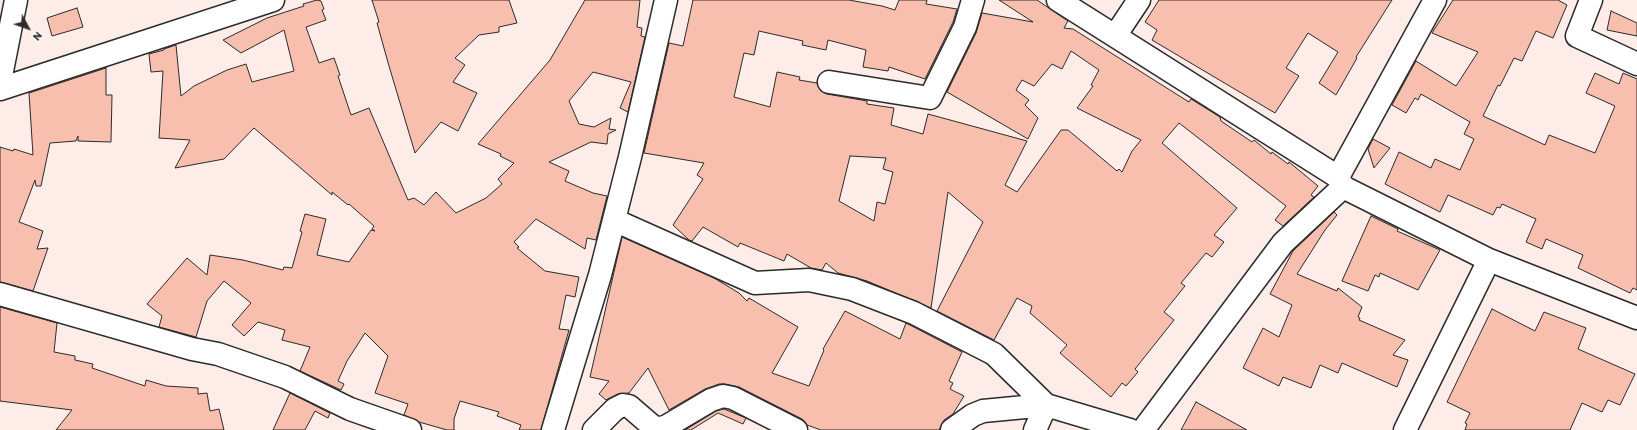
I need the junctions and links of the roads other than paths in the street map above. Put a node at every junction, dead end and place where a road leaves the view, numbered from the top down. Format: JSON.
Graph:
{"nodes":[{"id":1,"x":16,"y":0,"type":"edge"},
{"id":2,"x":273,"y":0,"type":"edge"},
{"id":3,"x":666,"y":0,"type":"edge"},
{"id":4,"x":973,"y":0,"type":"edge"},
{"id":5,"x":1058,"y":0,"type":"edge"},
{"id":6,"x":1139,"y":0,"type":"edge"},
{"id":7,"x":1435,"y":0,"type":"edge"},
{"id":8,"x":1591,"y":0,"type":"edge"},
{"id":9,"x":238,"y":6,"type":"edge"},
{"id":10,"x":1115,"y":36,"type":"junction"},
{"id":11,"x":1637,"y":64,"type":"edge"},
{"id":12,"x":0,"y":81,"type":"edge"},
{"id":13,"x":828,"y":82,"type":"dead end"},
{"id":14,"x":0,"y":89,"type":"edge"},
{"id":15,"x":1340,"y":182,"type":"junction"},
{"id":16,"x":614,"y":220,"type":"junction"},
{"id":17,"x":1489,"y":260,"type":"junction"},
{"id":18,"x":0,"y":294,"type":"edge"},
{"id":19,"x":1637,"y":318,"type":"edge"},
{"id":20,"x":1046,"y":405,"type":"junction"},
{"id":21,"x":410,"y":430,"type":"edge"},
{"id":22,"x":553,"y":430,"type":"edge"},
{"id":23,"x":594,"y":430,"type":"edge"},
{"id":24,"x":796,"y":430,"type":"edge"},
{"id":25,"x":952,"y":430,"type":"edge"},
{"id":26,"x":1035,"y":430,"type":"edge"},
{"id":27,"x":1130,"y":430,"type":"edge"},
{"id":28,"x":1143,"y":430,"type":"edge"},
{"id":29,"x":1405,"y":430,"type":"edge"}],
"edges":[{"from":1,"to":12,"type":"street"},
{"from":2,"to":9,"type":"street"},
{"from":3,"to":16,"type":"street"},
{"from":4,"to":13,"type":"street"},
{"from":5,"to":10,"type":"street"},
{"from":6,"to":10,"type":"street"},
{"from":7,"to":15,"type":"street"},
{"from":8,"to":11,"type":"street"},
{"from":9,"to":14,"type":"street"},
{"from":10,"to":15,"type":"street"},
{"from":15,"to":17,"type":"street"},
{"from":15,"to":28,"type":"street"},
{"from":16,"to":20,"type":"street"},
{"from":16,"to":22,"type":"street"},
{"from":17,"to":19,"type":"street"},
{"from":17,"to":29,"type":"street"},
{"from":18,"to":21,"type":"street"},
{"from":20,"to":25,"type":"street"},
{"from":20,"to":26,"type":"street"},
{"from":20,"to":27,"type":"street"},
{"from":23,"to":24,"type":"street"}]}
